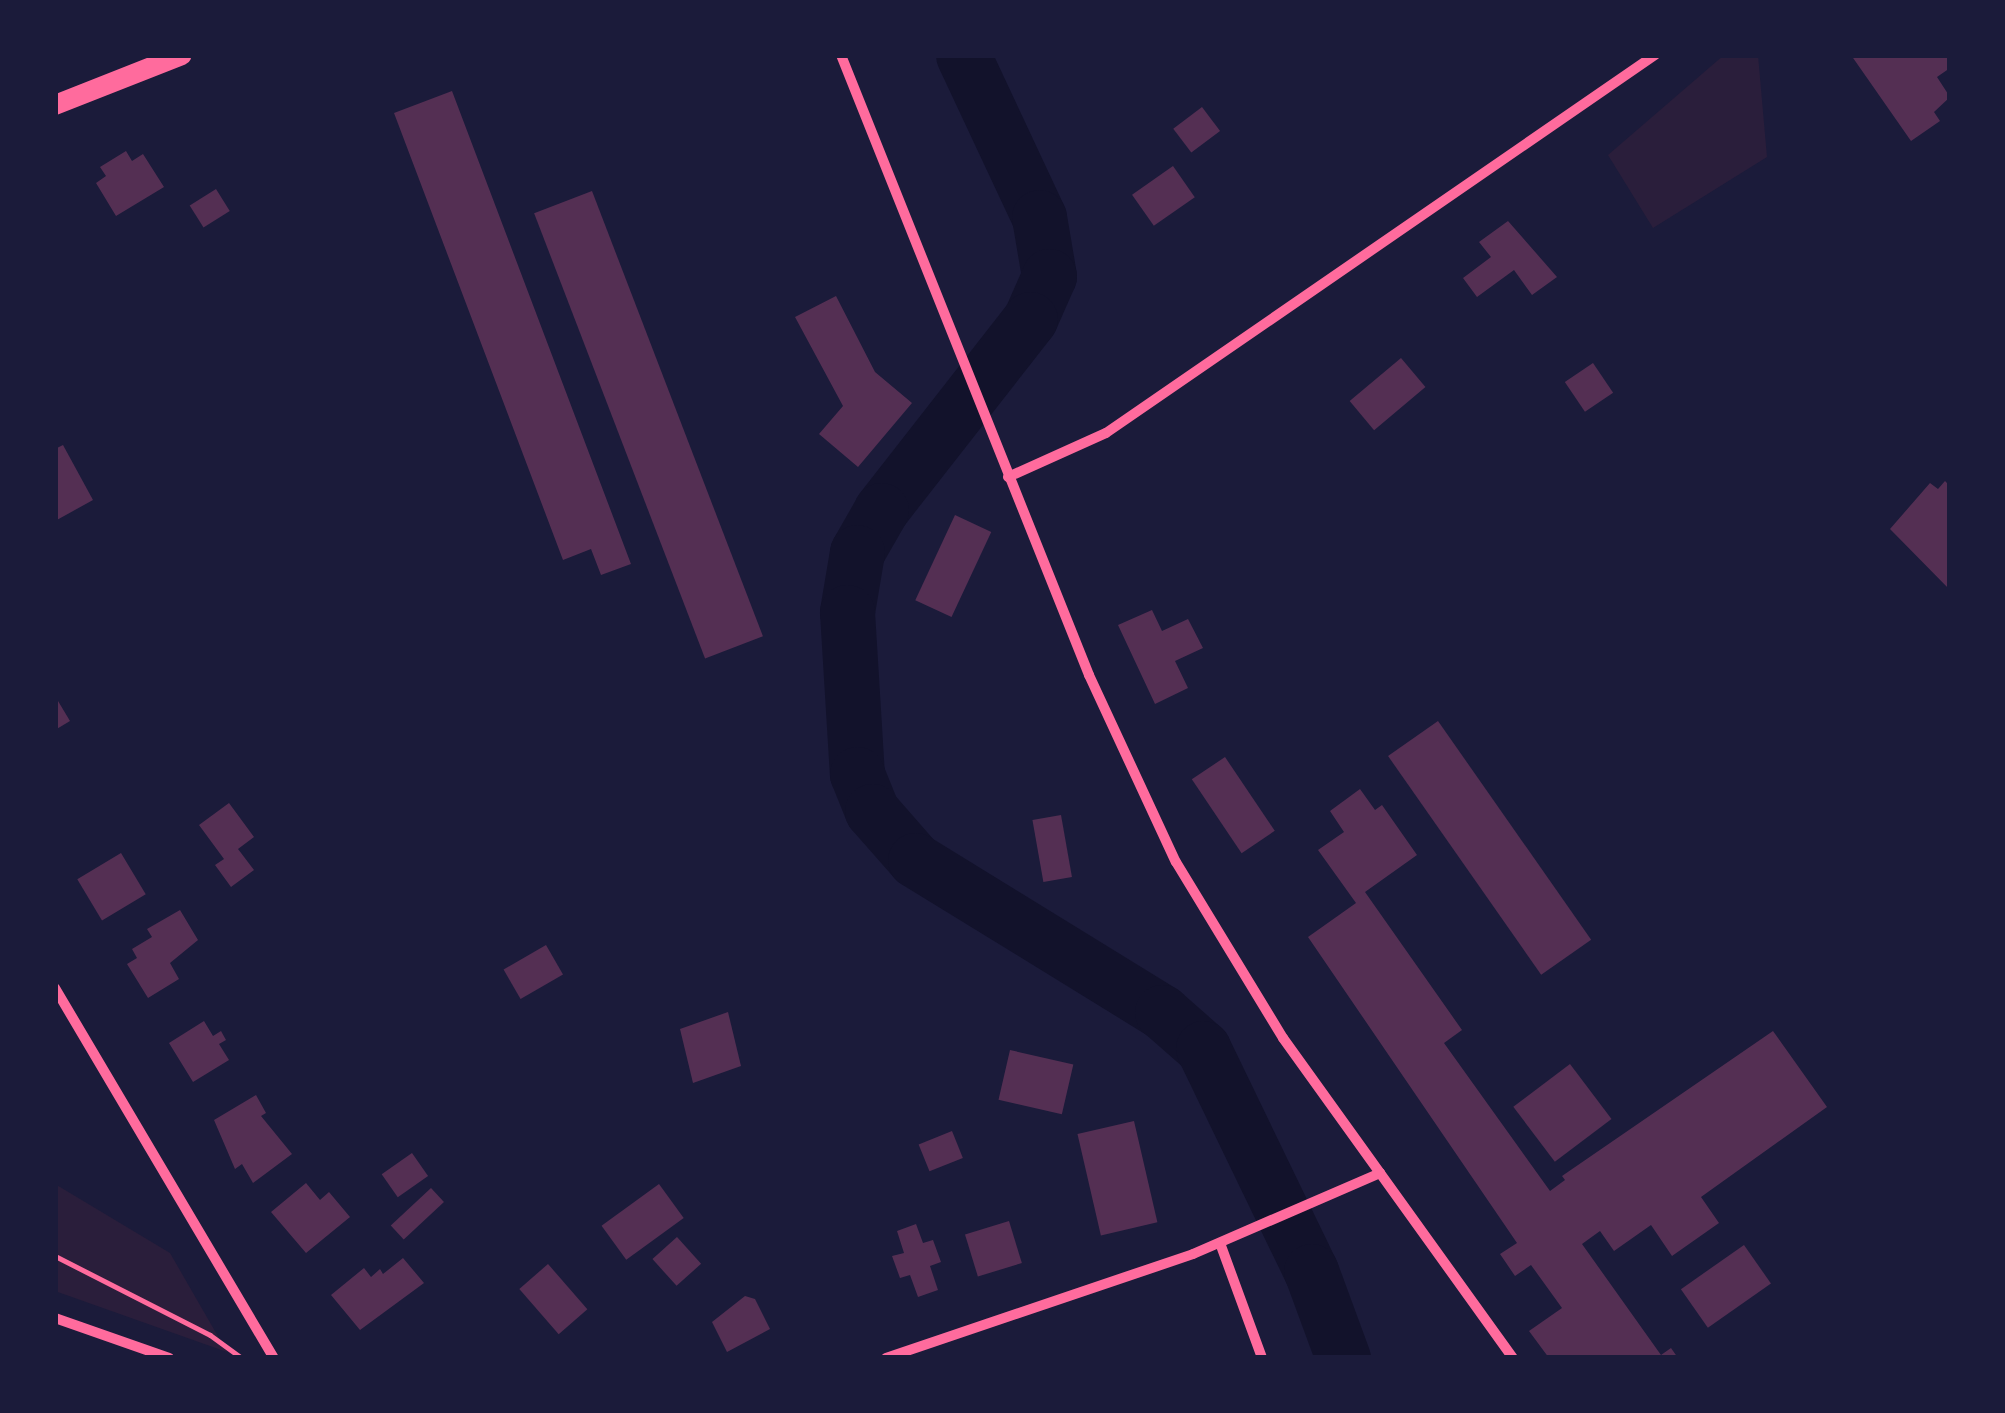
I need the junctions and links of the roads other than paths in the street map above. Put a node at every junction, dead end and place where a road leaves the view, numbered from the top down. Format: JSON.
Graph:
{"nodes":[{"id":1,"x":182,"y":55,"type":"edge"},
{"id":2,"x":841,"y":55,"type":"edge"},
{"id":3,"x":1656,"y":55,"type":"edge"},
{"id":4,"x":55,"y":105,"type":"edge"},
{"id":5,"x":1008,"y":476,"type":"junction"},
{"id":6,"x":55,"y":988,"type":"edge"},
{"id":7,"x":1380,"y":1173,"type":"junction"},
{"id":8,"x":1220,"y":1243,"type":"junction"},
{"id":9,"x":55,"y":1318,"type":"edge"},
{"id":10,"x":169,"y":1358,"type":"edge"},
{"id":11,"x":274,"y":1358,"type":"edge"},
{"id":12,"x":886,"y":1358,"type":"edge"},
{"id":13,"x":1262,"y":1358,"type":"edge"},
{"id":14,"x":1513,"y":1358,"type":"edge"}],
"edges":[{"from":1,"to":4,"type":"main road"},
{"from":2,"to":5,"type":"street"},
{"from":3,"to":5,"type":"street"},
{"from":5,"to":7,"type":"street"},
{"from":6,"to":11,"type":"street"},
{"from":7,"to":8,"type":"street"},
{"from":7,"to":14,"type":"street"},
{"from":8,"to":12,"type":"street"},
{"from":8,"to":13,"type":"street"},
{"from":9,"to":10,"type":"street"}]}
